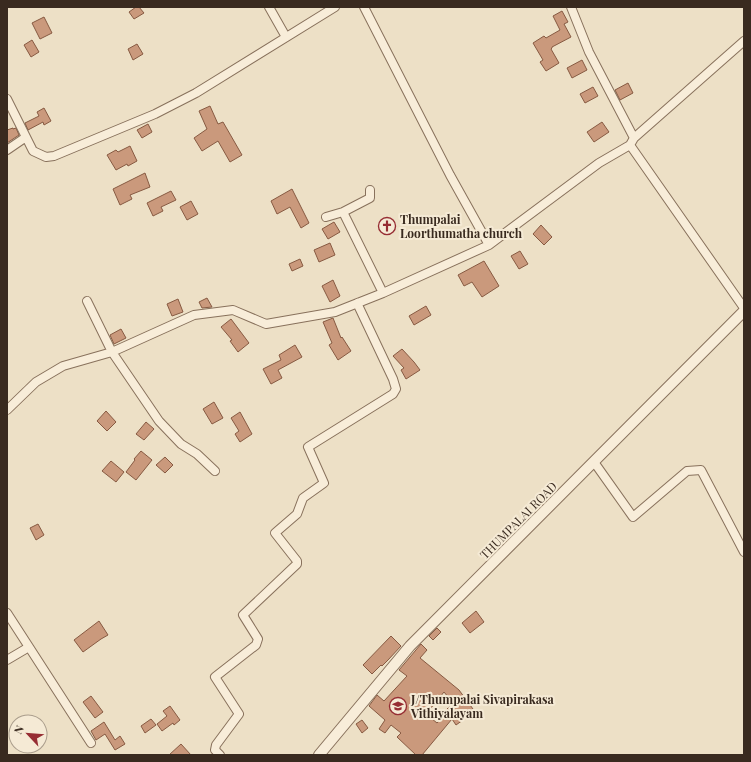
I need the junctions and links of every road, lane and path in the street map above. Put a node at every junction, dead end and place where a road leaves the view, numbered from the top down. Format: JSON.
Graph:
{"nodes":[{"id":1,"x":269,"y":7,"type":"edge"},
{"id":2,"x":336,"y":7,"type":"edge"},
{"id":3,"x":364,"y":7,"type":"edge"},
{"id":4,"x":571,"y":7,"type":"edge"},
{"id":5,"x":286,"y":37,"type":"junction"},
{"id":6,"x":744,"y":41,"type":"edge"},
{"id":7,"x":7,"y":99,"type":"edge"},
{"id":8,"x":26,"y":137,"type":"junction"},
{"id":9,"x":632,"y":141,"type":"junction"},
{"id":10,"x":7,"y":150,"type":"edge"},
{"id":11,"x":370,"y":190,"type":"dead end"},
{"id":12,"x":343,"y":212,"type":"junction"},
{"id":13,"x":326,"y":217,"type":"dead end"},
{"id":14,"x":489,"y":245,"type":"junction"},
{"id":15,"x":383,"y":293,"type":"junction"},
{"id":16,"x":87,"y":301,"type":"dead end"},
{"id":17,"x":358,"y":303,"type":"junction"},
{"id":18,"x":744,"y":308,"type":"edge"},
{"id":19,"x":744,"y":311,"type":"edge"},
{"id":20,"x":112,"y":352,"type":"junction"},
{"id":21,"x":7,"y":410,"type":"edge"},
{"id":22,"x":594,"y":462,"type":"junction"},
{"id":23,"x":215,"y":471,"type":"dead end"},
{"id":24,"x":744,"y":552,"type":"edge"},
{"id":25,"x":7,"y":613,"type":"edge"},
{"id":26,"x":29,"y":647,"type":"junction"},
{"id":27,"x":7,"y":660,"type":"edge"},
{"id":28,"x":90,"y":743,"type":"dead end"},
{"id":29,"x":220,"y":755,"type":"edge"},
{"id":30,"x":319,"y":755,"type":"edge"}],
"edges":[{"from":1,"to":5,"type":"street"},
{"from":2,"to":5,"type":"street"},
{"from":3,"to":14,"type":"street"},
{"from":4,"to":9,"type":"street"},
{"from":5,"to":8,"type":"street"},
{"from":6,"to":9,"type":"street"},
{"from":7,"to":8,"type":"street"},
{"from":8,"to":10,"type":"street"},
{"from":9,"to":14,"type":"street"},
{"from":9,"to":18,"type":"street"},
{"from":11,"to":12,"type":"street"},
{"from":12,"to":13,"type":"street"},
{"from":12,"to":15,"type":"street"},
{"from":14,"to":15,"type":"street"},
{"from":15,"to":17,"type":"street"},
{"from":16,"to":20,"type":"street"},
{"from":17,"to":20,"type":"street"},
{"from":17,"to":29,"type":"street"},
{"from":19,"to":22,"type":"street","name":"THUMPALAI ROAD"},
{"from":20,"to":21,"type":"street"},
{"from":20,"to":23,"type":"street"},
{"from":22,"to":24,"type":"street"},
{"from":22,"to":30,"type":"street","name":"THUMPALAI ROAD"},
{"from":25,"to":26,"type":"street"},
{"from":26,"to":27,"type":"street"},
{"from":26,"to":28,"type":"street"}]}
